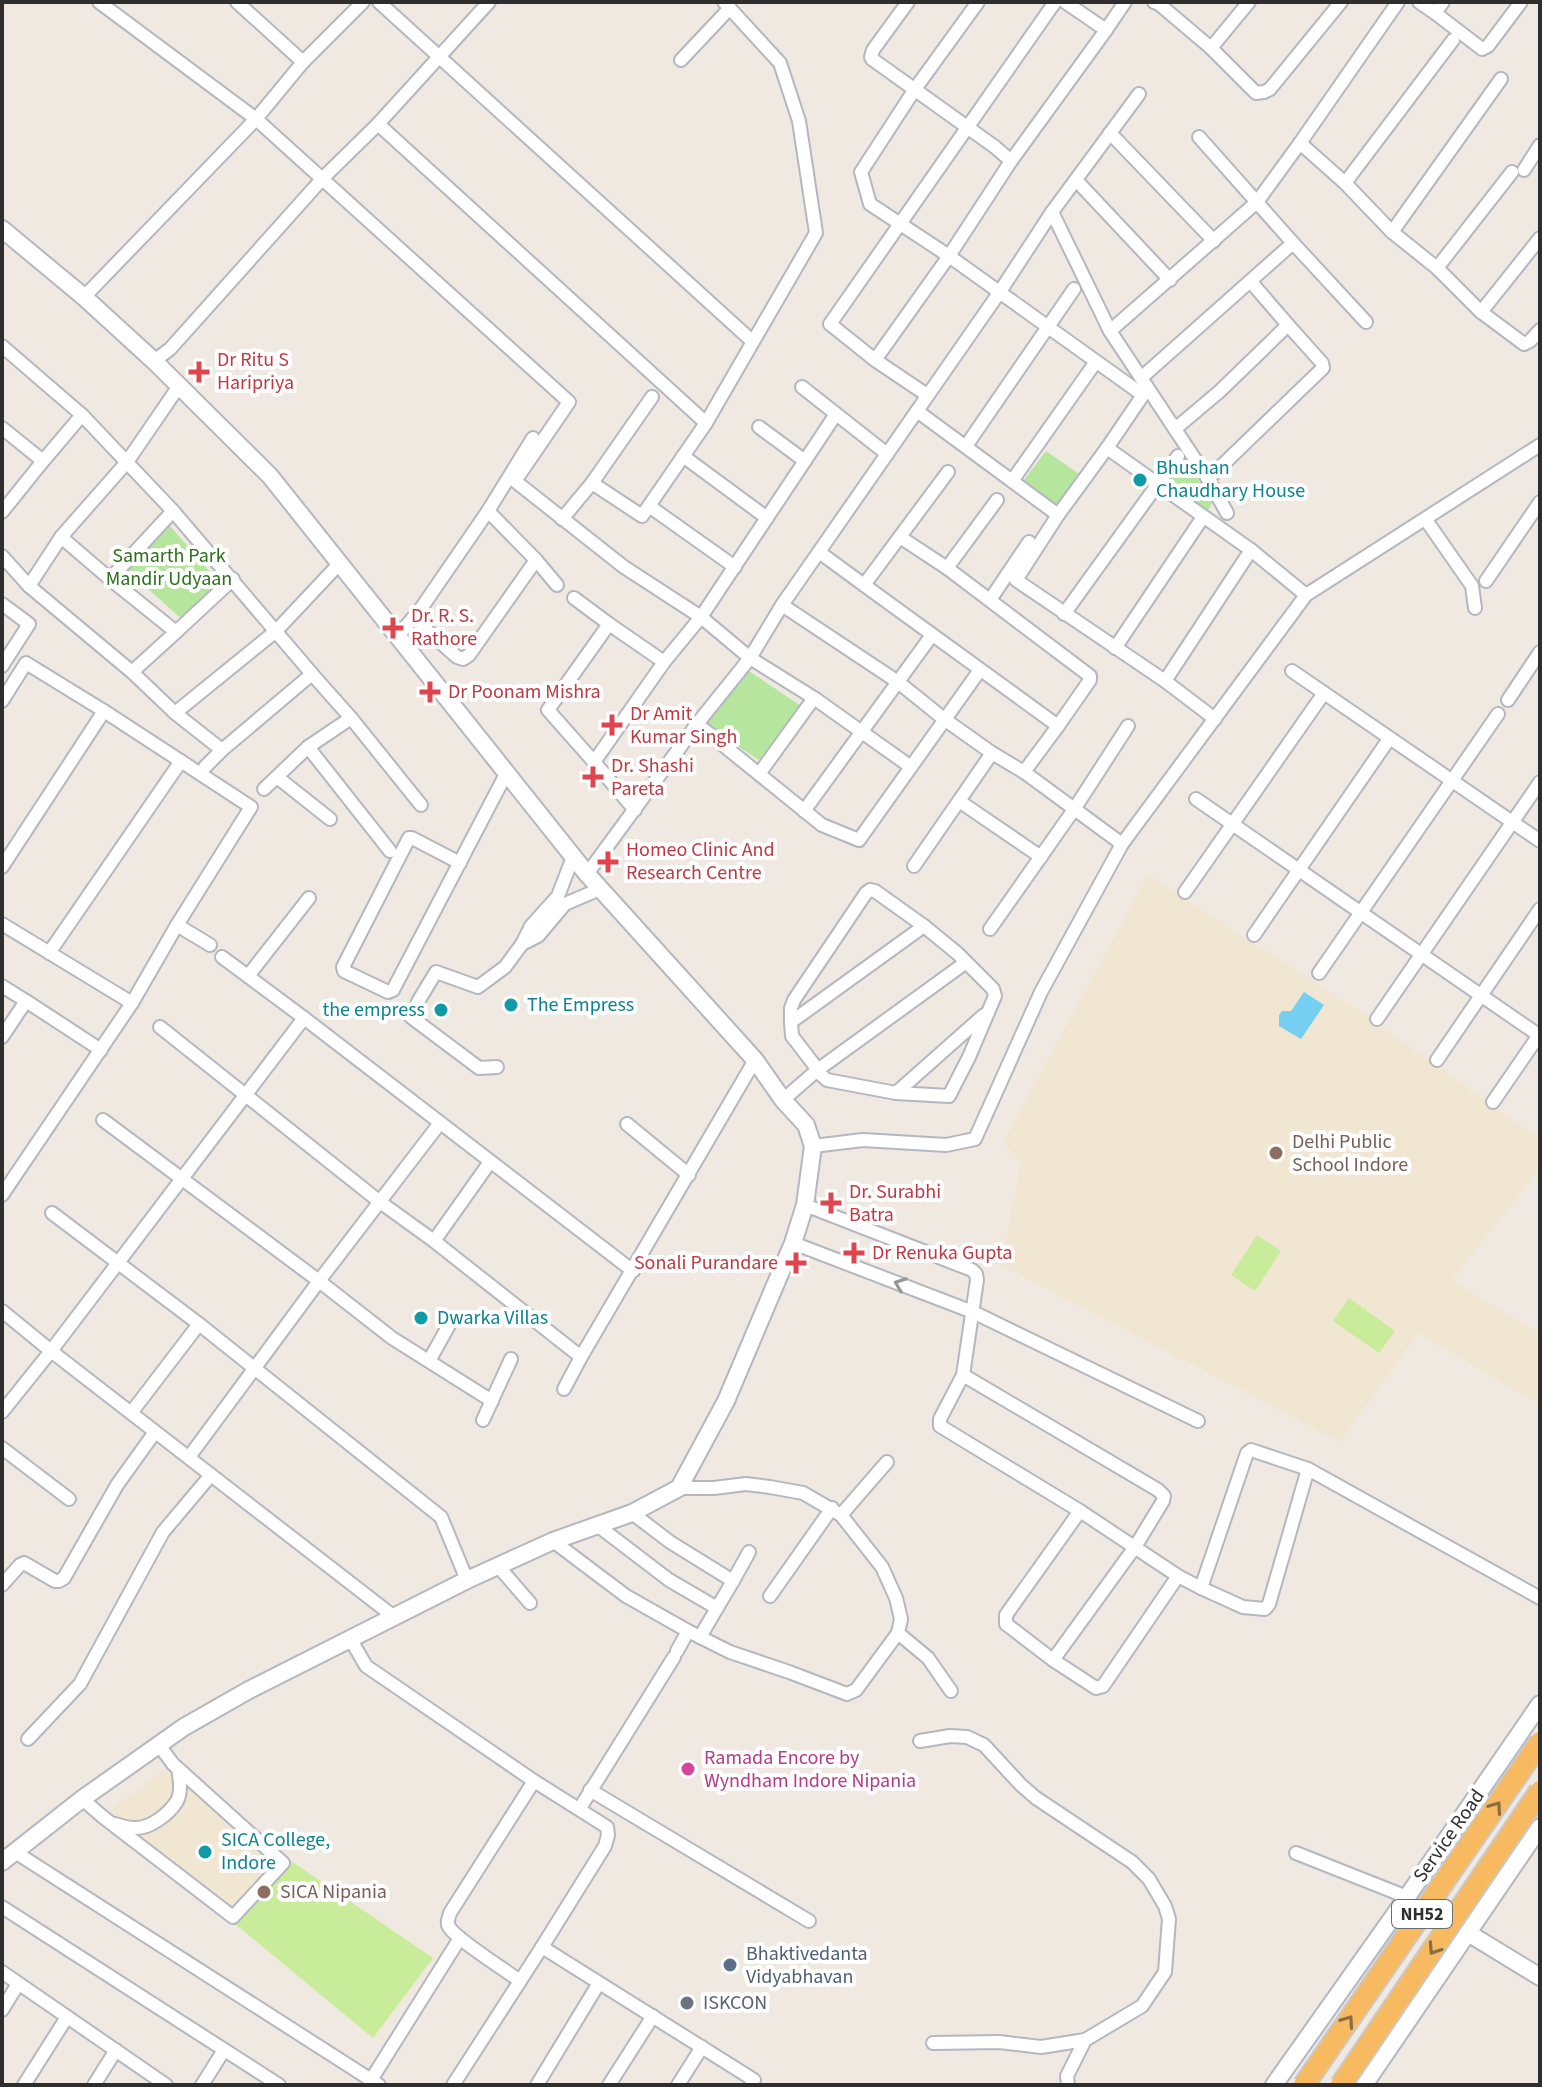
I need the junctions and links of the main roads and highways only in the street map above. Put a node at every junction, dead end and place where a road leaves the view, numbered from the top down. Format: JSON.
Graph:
{"nodes":[{"id":1,"x":1540,"y":1742,"type":"edge"},
{"id":2,"x":1540,"y":1791,"type":"edge"},
{"id":3,"x":1304,"y":2085,"type":"edge"},
{"id":4,"x":1341,"y":2085,"type":"edge"}],
"edges":[{"from":3,"to":1,"type":"highway","number":"NH52","one_way":true,"bridge":true},
{"from":2,"to":4,"type":"highway","number":"NH52","one_way":true,"bridge":true}]}
